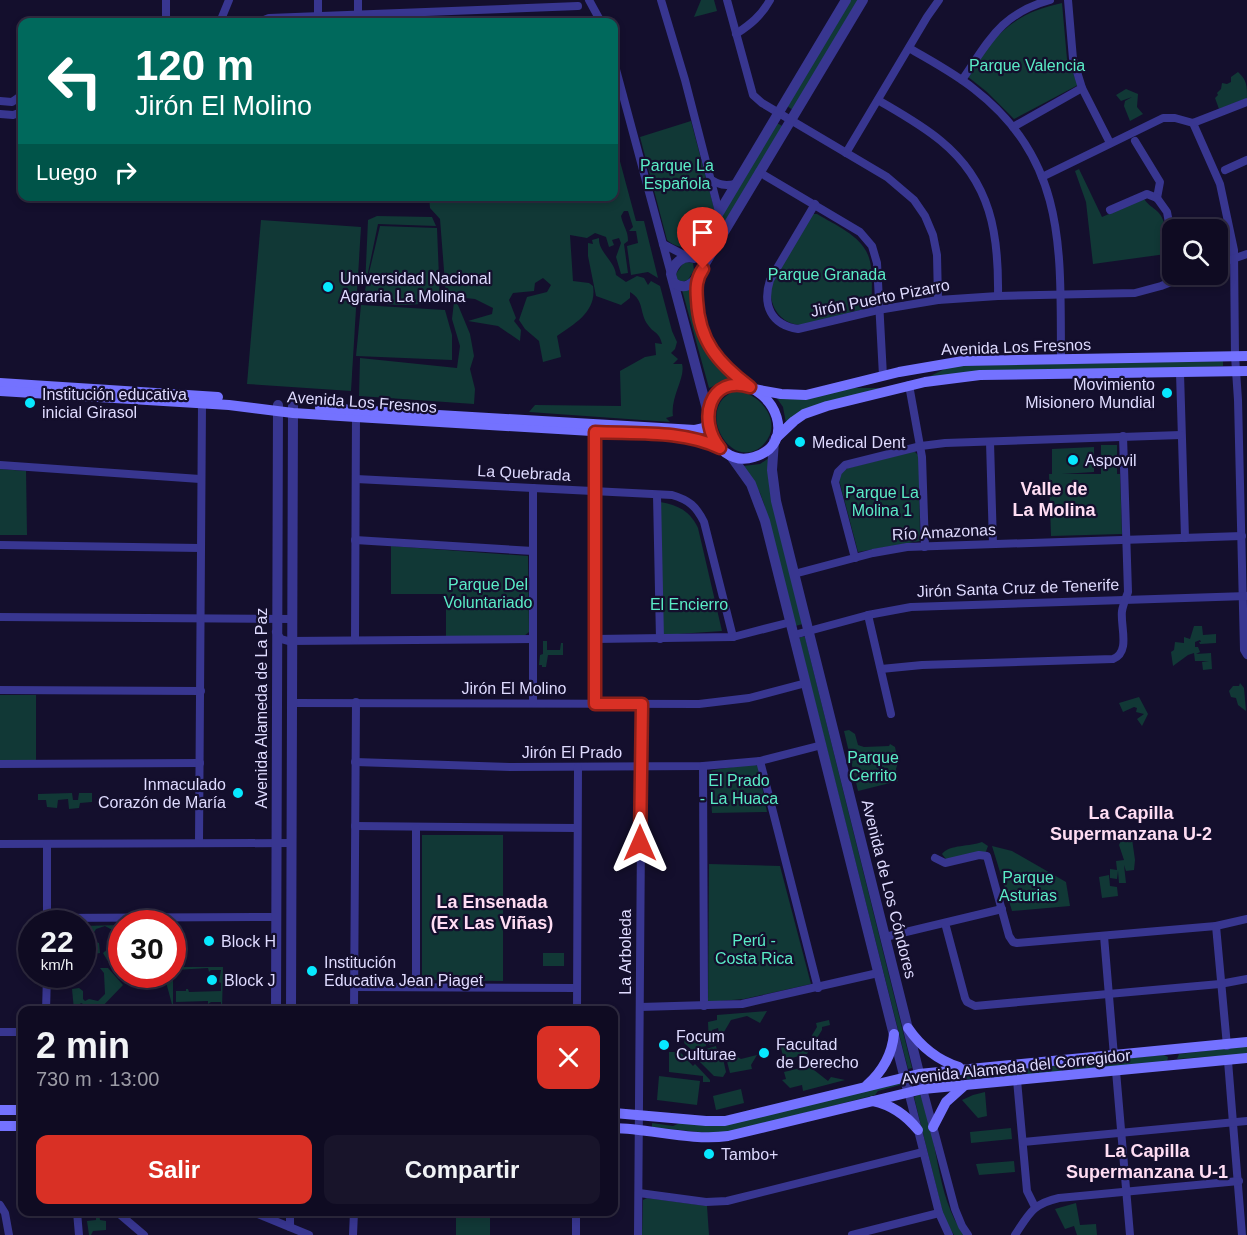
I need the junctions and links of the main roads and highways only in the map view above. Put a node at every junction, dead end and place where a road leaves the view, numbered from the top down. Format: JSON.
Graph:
{"nodes":[{"id":1,"x":1247,"y":356,"type":"edge"},
{"id":2,"x":1242,"y":371,"type":"edge"},
{"id":3,"x":0,"y":383,"type":"edge"},
{"id":4,"x":752,"y":388,"type":"junction"},
{"id":5,"x":0,"y":391,"type":"edge"},
{"id":6,"x":278,"y":408,"type":"junction"},
{"id":7,"x":708,"y":417,"type":"junction"},
{"id":8,"x":595,"y":428,"type":"junction"},
{"id":9,"x":775,"y":440,"type":"junction"},
{"id":10,"x":720,"y":448,"type":"junction"},
{"id":11,"x":908,"y":1028,"type":"road end"},
{"id":12,"x":894,"y":1034,"type":"road end"},
{"id":13,"x":1247,"y":1042,"type":"edge"},
{"id":14,"x":1172,"y":1051,"type":"junction"},
{"id":15,"x":1247,"y":1058,"type":"edge"},
{"id":16,"x":1066,"y":1060,"type":"junction"},
{"id":17,"x":1173,"y":1066,"type":"junction"},
{"id":18,"x":965,"y":1069,"type":"junction"},
{"id":19,"x":951,"y":1070,"type":"junction"},
{"id":20,"x":1068,"y":1075,"type":"junction"},
{"id":21,"x":966,"y":1084,"type":"junction"},
{"id":22,"x":867,"y":1085,"type":"junction"},
{"id":23,"x":953,"y":1086,"type":"junction"},
{"id":24,"x":870,"y":1101,"type":"junction"},
{"id":25,"x":0,"y":1110,"type":"edge"},
{"id":26,"x":18,"y":1110,"type":"edge"},
{"id":27,"x":618,"y":1113,"type":"edge"},
{"id":28,"x":0,"y":1126,"type":"edge"},
{"id":29,"x":18,"y":1126,"type":"edge"},
{"id":30,"x":933,"y":1126,"type":"road end"},
{"id":31,"x":618,"y":1128,"type":"edge"},
{"id":32,"x":918,"y":1130,"type":"road end"}],
"edges":[{"from":1,"to":4,"type":"main road","name":"Avenida Los Fresnos"},
{"from":2,"to":9,"type":"main road","name":"Avenida Los Fresnos"},
{"from":3,"to":6,"type":"main road","name":"Avenida Los Fresnos"},
{"from":4,"to":7,"type":"main road"},
{"from":4,"to":9,"type":"main road"},
{"from":5,"to":6,"type":"main road","name":"Avenida Los Fresnos"},
{"from":6,"to":8,"type":"main road","name":"Avenida Los Fresnos"},
{"from":7,"to":8,"type":"main road","name":"Avenida Los Fresnos"},
{"from":7,"to":10,"type":"main road"},
{"from":8,"to":10,"type":"main road","name":"Avenida Los Fresnos"},
{"from":9,"to":10,"type":"main road"},
{"from":11,"to":18,"type":"main road"},
{"from":12,"to":22,"type":"main road"},
{"from":13,"to":14,"type":"main road","name":"Avenida Alameda del Corregidor"},
{"from":14,"to":16,"type":"main road","name":"Avenida Alameda del Corregidor"},
{"from":14,"to":17,"type":"main road"},
{"from":15,"to":17,"type":"main road","name":"Avenida Alameda del Corregidor"},
{"from":16,"to":18,"type":"main road","name":"Avenida Alameda del Corregidor"},
{"from":16,"to":20,"type":"main road"},
{"from":17,"to":20,"type":"main road","name":"Avenida Alameda del Corregidor"},
{"from":18,"to":19,"type":"main road","name":"Avenida Alameda del Corregidor"},
{"from":19,"to":22,"type":"main road","name":"Avenida Alameda del Corregidor"},
{"from":19,"to":23,"type":"main road"},
{"from":20,"to":21,"type":"main road","name":"Avenida Alameda del Corregidor"},
{"from":21,"to":23,"type":"main road","name":"Avenida Alameda del Corregidor"},
{"from":21,"to":30,"type":"main road"},
{"from":22,"to":27,"type":"main road","name":"Avenida Alameda del Corregidor"},
{"from":23,"to":24,"type":"main road","name":"Avenida Alameda del Corregidor"},
{"from":24,"to":31,"type":"main road","name":"Avenida Alameda del Corregidor"},
{"from":24,"to":32,"type":"main road"},
{"from":25,"to":26,"type":"main road"},
{"from":28,"to":29,"type":"main road"}]}
